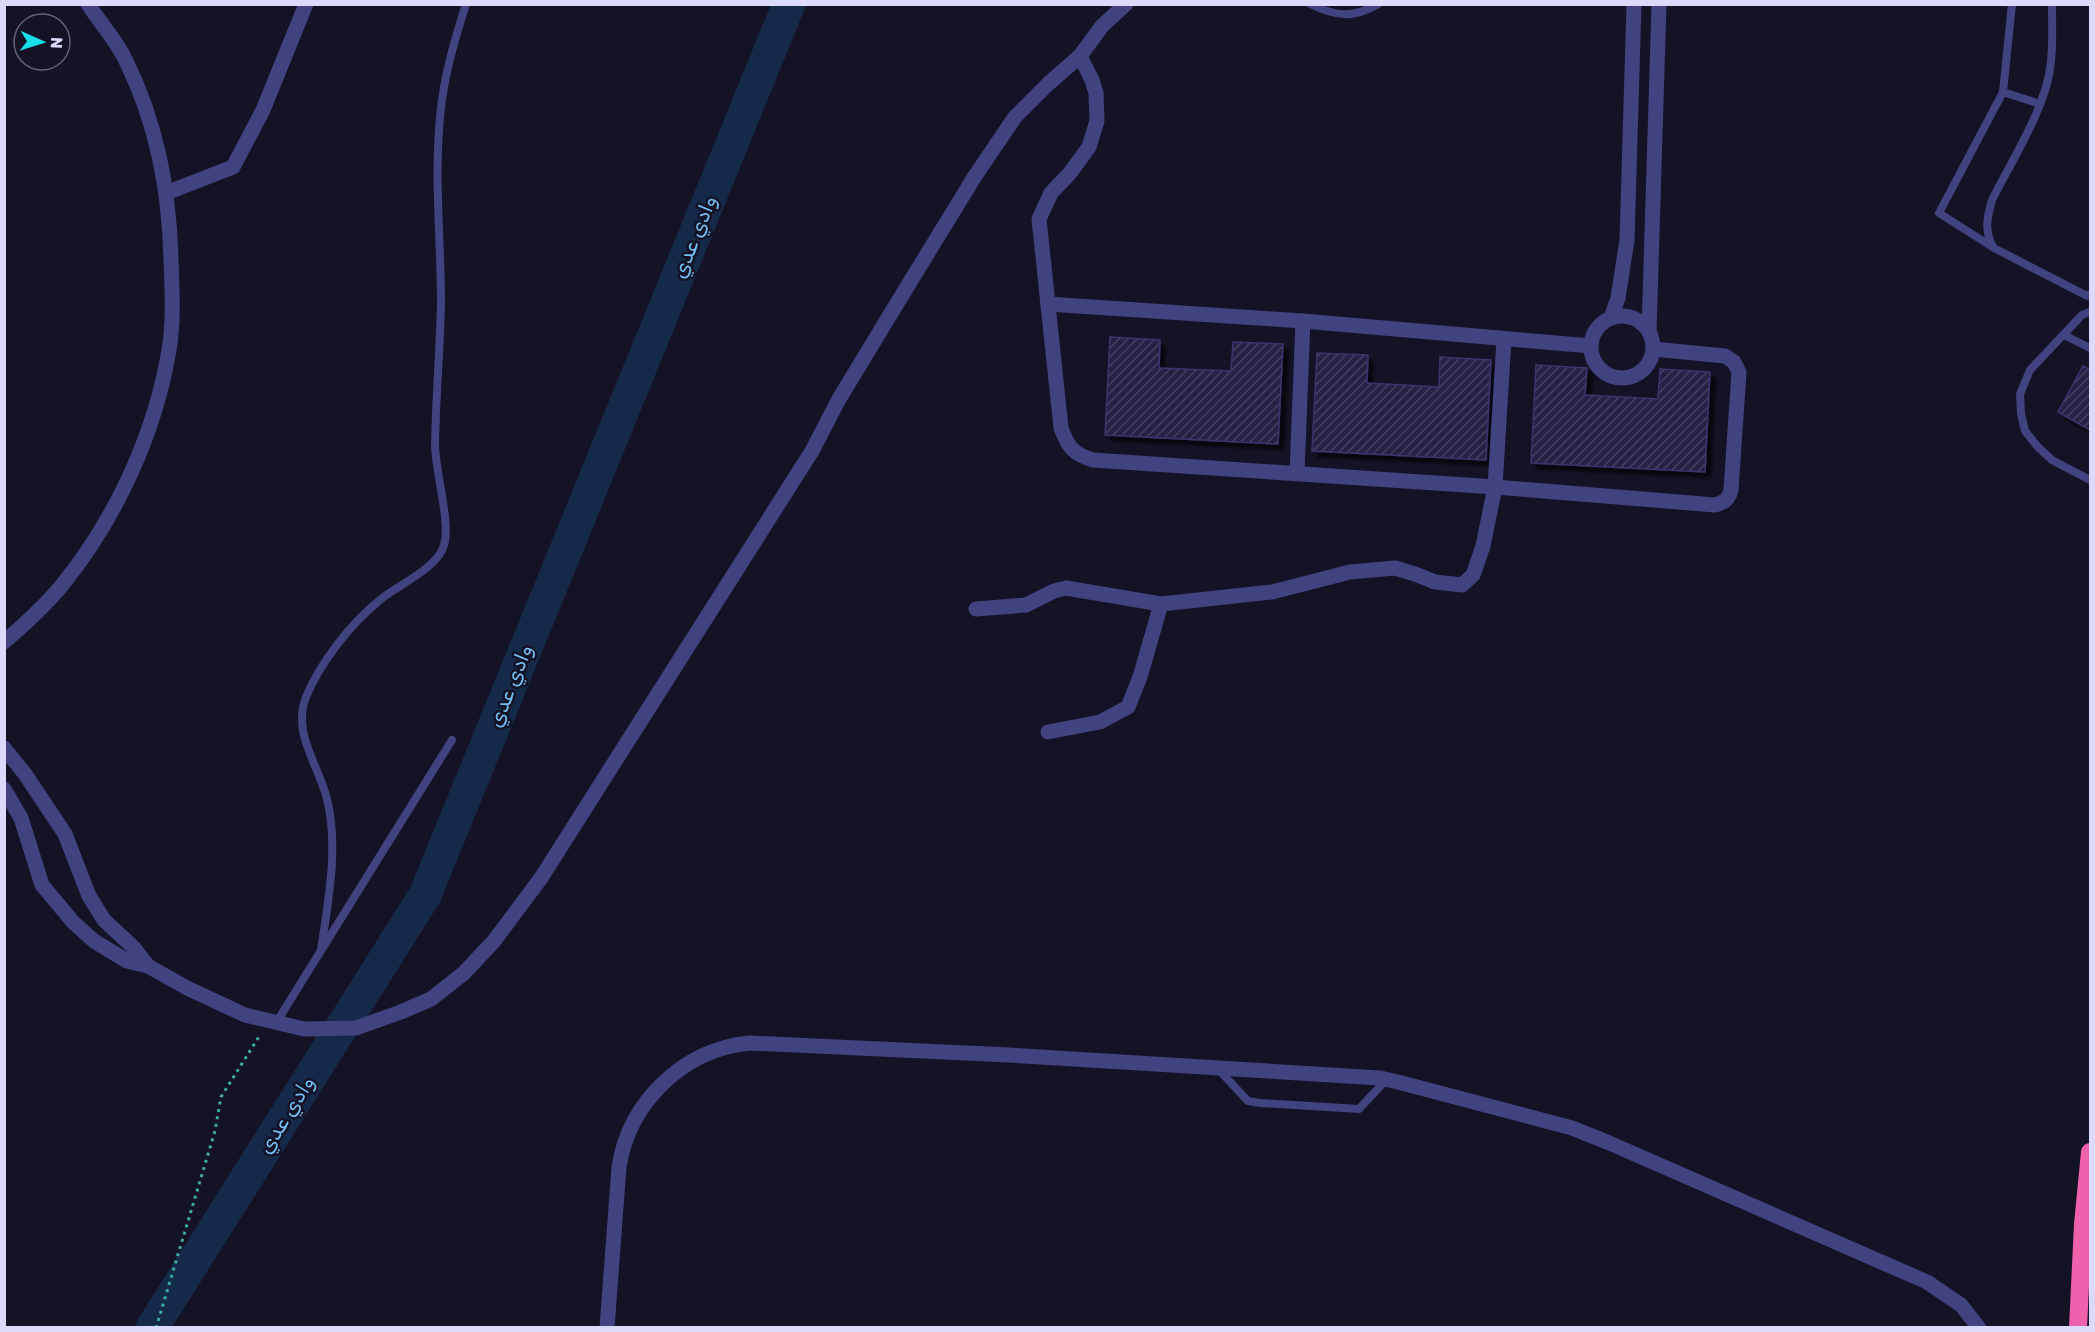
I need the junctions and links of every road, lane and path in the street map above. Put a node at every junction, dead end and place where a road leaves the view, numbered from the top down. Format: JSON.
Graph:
{"nodes":[{"id":1,"x":88,"y":4,"type":"edge"},
{"id":2,"x":306,"y":4,"type":"edge"},
{"id":3,"x":466,"y":4,"type":"edge"},
{"id":4,"x":1126,"y":4,"type":"edge"},
{"id":5,"x":1310,"y":4,"type":"edge"},
{"id":6,"x":1378,"y":4,"type":"edge"},
{"id":7,"x":1634,"y":4,"type":"edge"},
{"id":8,"x":1659,"y":4,"type":"edge"},
{"id":9,"x":2012,"y":4,"type":"edge"},
{"id":10,"x":2052,"y":4,"type":"edge"},
{"id":11,"x":1080,"y":56,"type":"junction"},
{"id":12,"x":2003,"y":92,"type":"junction"},
{"id":13,"x":2040,"y":104,"type":"junction"},
{"id":14,"x":166,"y":194,"type":"junction"},
{"id":15,"x":1994,"y":248,"type":"junction"},
{"id":16,"x":2091,"y":294,"type":"edge"},
{"id":17,"x":1048,"y":304,"type":"junction"},
{"id":18,"x":2091,"y":312,"type":"edge"},
{"id":19,"x":1611,"y":318,"type":"junction"},
{"id":20,"x":1303,"y":321,"type":"junction"},
{"id":21,"x":1649,"y":332,"type":"junction"},
{"id":22,"x":2064,"y":335,"type":"junction"},
{"id":23,"x":1503,"y":339,"type":"junction"},
{"id":24,"x":1591,"y":346,"type":"junction"},
{"id":25,"x":2091,"y":348,"type":"edge"},
{"id":26,"x":1653,"y":349,"type":"junction"},
{"id":27,"x":1297,"y":472,"type":"junction"},
{"id":28,"x":2091,"y":480,"type":"edge"},
{"id":29,"x":1495,"y":487,"type":"junction"},
{"id":30,"x":1161,"y":604,"type":"junction"},
{"id":31,"x":976,"y":609,"type":"dead end"},
{"id":32,"x":4,"y":642,"type":"edge"},
{"id":33,"x":1048,"y":732,"type":"dead end"},
{"id":34,"x":452,"y":740,"type":"dead end"},
{"id":35,"x":4,"y":748,"type":"edge"},
{"id":36,"x":4,"y":789,"type":"edge"},
{"id":37,"x":321,"y":950,"type":"junction"},
{"id":38,"x":148,"y":966,"type":"junction"},
{"id":39,"x":271,"y":1022,"type":"junction"},
{"id":40,"x":1216,"y":1067,"type":"junction"},
{"id":41,"x":1387,"y":1079,"type":"junction"},
{"id":42,"x":2091,"y":1152,"type":"edge"},
{"id":43,"x":156,"y":1328,"type":"edge"},
{"id":44,"x":607,"y":1328,"type":"edge"},
{"id":45,"x":1979,"y":1328,"type":"edge"},
{"id":46,"x":2078,"y":1328,"type":"edge"}],
"edges":[{"from":1,"to":14,"type":"street"},
{"from":2,"to":14,"type":"street"},
{"from":3,"to":37,"type":"lane"},
{"from":4,"to":11,"type":"street"},
{"from":5,"to":6,"type":"lane"},
{"from":7,"to":19,"type":"street"},
{"from":8,"to":21,"type":"street"},
{"from":9,"to":12,"type":"lane"},
{"from":10,"to":13,"type":"lane"},
{"from":11,"to":17,"type":"street"},
{"from":11,"to":39,"type":"street"},
{"from":12,"to":13,"type":"lane"},
{"from":12,"to":15,"type":"lane"},
{"from":13,"to":15,"type":"lane"},
{"from":14,"to":32,"type":"street"},
{"from":15,"to":16,"type":"lane"},
{"from":17,"to":20,"type":"street"},
{"from":17,"to":27,"type":"street"},
{"from":18,"to":22,"type":"lane"},
{"from":19,"to":21,"type":"street"},
{"from":19,"to":24,"type":"street"},
{"from":20,"to":23,"type":"street"},
{"from":20,"to":27,"type":"street"},
{"from":21,"to":26,"type":"street"},
{"from":22,"to":25,"type":"lane"},
{"from":22,"to":28,"type":"lane"},
{"from":23,"to":24,"type":"street"},
{"from":23,"to":29,"type":"street"},
{"from":24,"to":26,"type":"street"},
{"from":26,"to":29,"type":"street"},
{"from":27,"to":29,"type":"street"},
{"from":29,"to":30,"type":"street"},
{"from":30,"to":31,"type":"street"},
{"from":30,"to":33,"type":"street"},
{"from":34,"to":37,"type":"lane"},
{"from":35,"to":38,"type":"street"},
{"from":36,"to":38,"type":"street"},
{"from":37,"to":39,"type":"lane"},
{"from":38,"to":39,"type":"street"},
{"from":39,"to":43,"type":"path"},
{"from":40,"to":41,"type":"street"},
{"from":40,"to":41,"type":"lane"},
{"from":40,"to":44,"type":"street"},
{"from":41,"to":45,"type":"street"},
{"from":42,"to":46,"type":"highway"}]}
